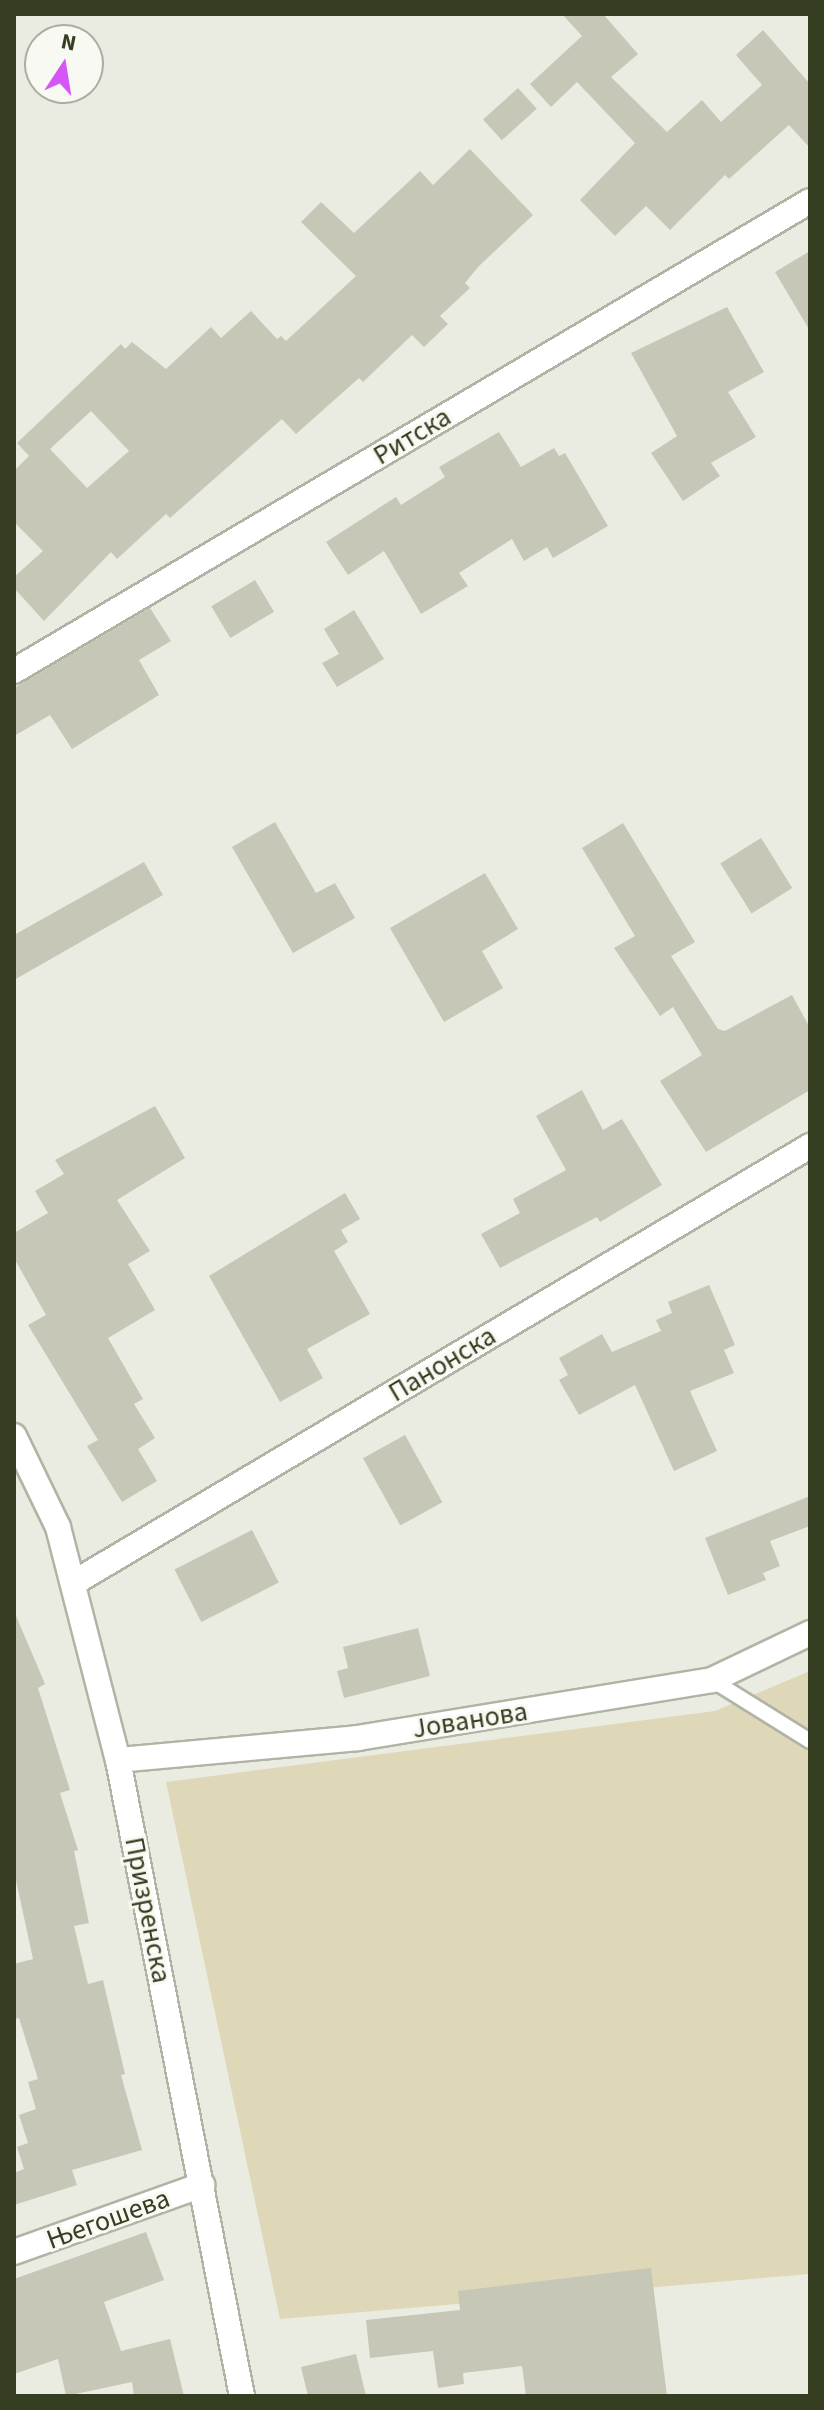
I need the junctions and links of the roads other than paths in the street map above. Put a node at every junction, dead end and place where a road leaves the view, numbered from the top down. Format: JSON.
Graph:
{"nodes":[{"id":1,"x":810,"y":201,"type":"edge"},
{"id":2,"x":14,"y":671,"type":"edge"},
{"id":3,"x":810,"y":1146,"type":"edge"},
{"id":4,"x":14,"y":1436,"type":"edge"},
{"id":5,"x":75,"y":1582,"type":"junction"},
{"id":6,"x":810,"y":1633,"type":"edge"},
{"id":7,"x":712,"y":1680,"type":"junction"},
{"id":8,"x":810,"y":1741,"type":"edge"},
{"id":9,"x":118,"y":1760,"type":"junction"},
{"id":10,"x":202,"y":2185,"type":"junction"},
{"id":11,"x":14,"y":2252,"type":"edge"},
{"id":12,"x":242,"y":2396,"type":"edge"}],
"edges":[{"from":1,"to":2,"type":"street","name":"Ритска"},
{"from":3,"to":5,"type":"street","name":"Панонска"},
{"from":4,"to":5,"type":"street","name":"Призренска"},
{"from":5,"to":9,"type":"street","name":"Призренска"},
{"from":6,"to":7,"type":"street","name":"Јованова"},
{"from":7,"to":8,"type":"lane"},
{"from":7,"to":9,"type":"street","name":"Јованова"},
{"from":9,"to":10,"type":"street","name":"Призренска"},
{"from":10,"to":11,"type":"street","name":"Његошева"},
{"from":10,"to":12,"type":"street","name":"Призренска"}]}
